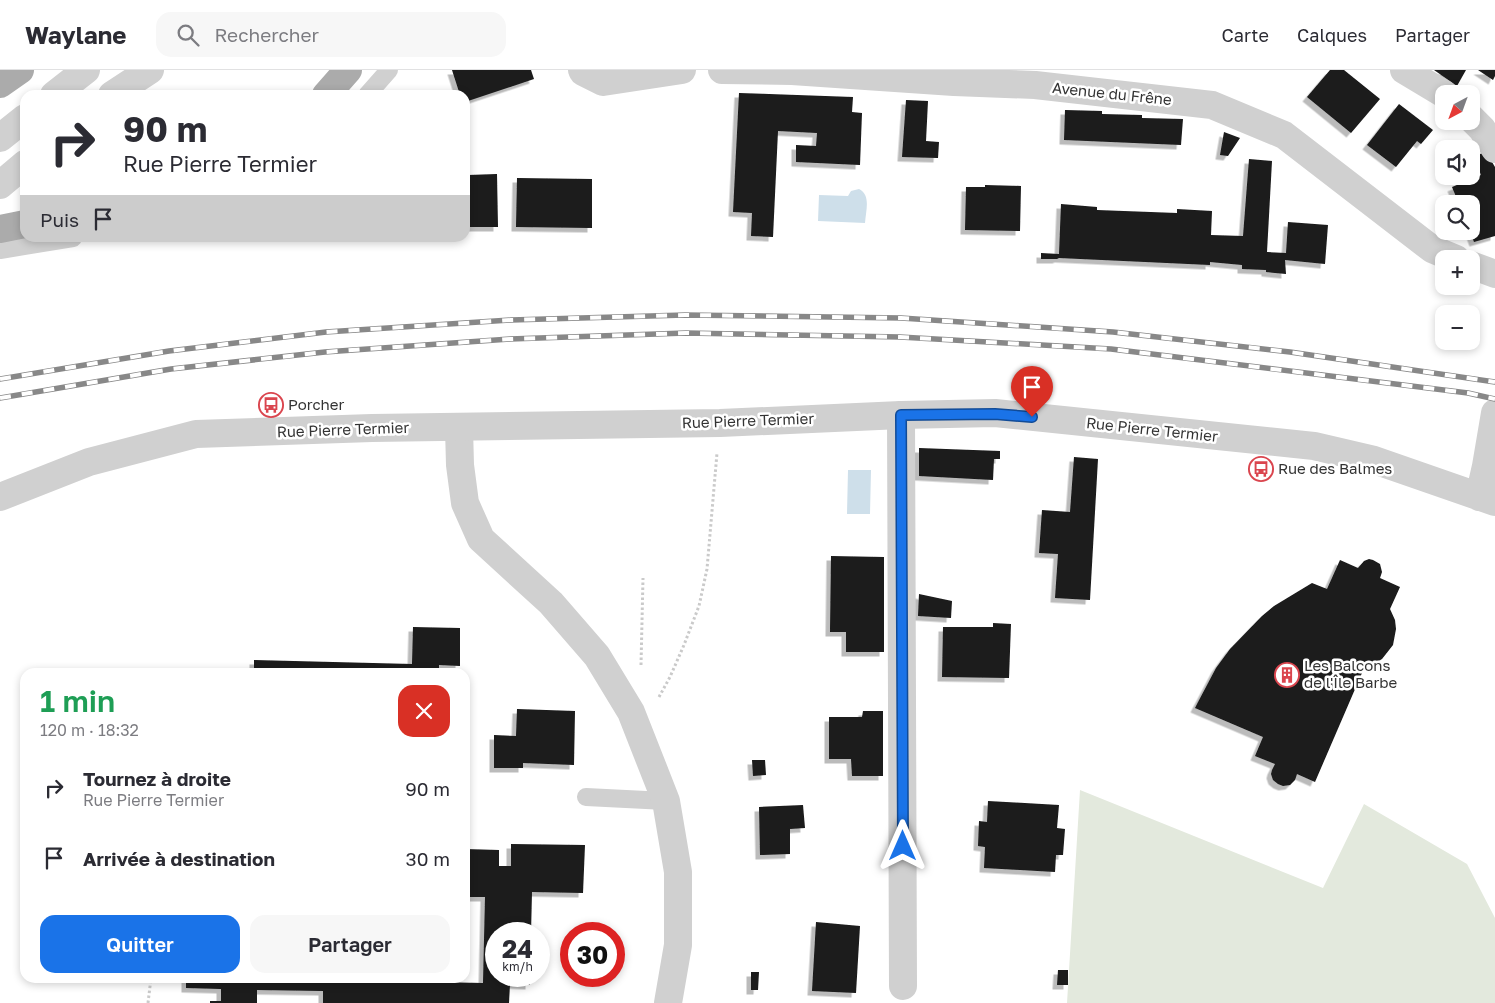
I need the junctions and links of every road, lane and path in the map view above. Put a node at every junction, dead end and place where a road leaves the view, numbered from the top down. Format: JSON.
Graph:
{"nodes":[{"id":1,"x":20,"y":70,"type":"edge"},
{"id":2,"x":86,"y":70,"type":"edge"},
{"id":3,"x":150,"y":70,"type":"edge"},
{"id":4,"x":348,"y":70,"type":"edge"},
{"id":5,"x":389,"y":70,"type":"edge"},
{"id":6,"x":682,"y":70,"type":"edge"},
{"id":7,"x":722,"y":70,"type":"edge"},
{"id":8,"x":1404,"y":70,"type":"edge"},
{"id":9,"x":582,"y":71,"type":"edge"},
{"id":10,"x":0,"y":84,"type":"edge"},
{"id":11,"x":1435,"y":89,"type":"edge"},
{"id":12,"x":60,"y":90,"type":"edge"},
{"id":13,"x":120,"y":90,"type":"edge"},
{"id":14,"x":330,"y":90,"type":"edge"},
{"id":15,"x":371,"y":90,"type":"edge"},
{"id":16,"x":20,"y":122,"type":"edge"},
{"id":17,"x":1480,"y":127,"type":"edge"},
{"id":18,"x":0,"y":138,"type":"edge"},
{"id":19,"x":1495,"y":149,"type":"edge"},
{"id":20,"x":20,"y":168,"type":"edge"},
{"id":21,"x":0,"y":185,"type":"edge"},
{"id":22,"x":20,"y":225,"type":"edge"},
{"id":23,"x":0,"y":229,"type":"edge"},
{"id":24,"x":49,"y":242,"type":"edge"},
{"id":25,"x":0,"y":250,"type":"edge"},
{"id":26,"x":1435,"y":250,"type":"edge"},
{"id":27,"x":1480,"y":268,"type":"edge"},
{"id":28,"x":1495,"y":274,"type":"edge"},
{"id":29,"x":1495,"y":414,"type":"edge"},
{"id":30,"x":901,"y":415,"type":"junction"},
{"id":31,"x":720,"y":423,"type":"junction"},
{"id":32,"x":459,"y":428,"type":"junction"},
{"id":33,"x":0,"y":496,"type":"edge"},
{"id":34,"x":1487,"y":499,"type":"edge"},
{"id":35,"x":643,"y":578,"type":"dead end"},
{"id":36,"x":632,"y":712,"type":"junction"},
{"id":37,"x":586,"y":797,"type":"dead end"},
{"id":38,"x":666,"y":801,"type":"junction"},
{"id":39,"x":150,"y":983,"type":"edge"},
{"id":40,"x":903,"y":986,"type":"dead end"},
{"id":41,"x":148,"y":1003,"type":"edge"},
{"id":42,"x":668,"y":1003,"type":"edge"}],
"edges":[{"from":1,"to":10,"type":"main road"},
{"from":2,"to":12,"type":"street"},
{"from":3,"to":13,"type":"street"},
{"from":4,"to":14,"type":"main road"},
{"from":5,"to":15,"type":"lane"},
{"from":6,"to":9,"type":"street"},
{"from":7,"to":26,"type":"street","name":"Avenue du Frêne"},
{"from":8,"to":11,"type":"street"},
{"from":16,"to":18,"type":"street"},
{"from":17,"to":19,"type":"street"},
{"from":20,"to":21,"type":"street"},
{"from":22,"to":23,"type":"main road"},
{"from":24,"to":25,"type":"lane"},
{"from":27,"to":28,"type":"street"},
{"from":29,"to":34,"type":"street"},
{"from":30,"to":31,"type":"street","name":"Rue Pierre Termier"},
{"from":30,"to":34,"type":"street","name":"Rue Pierre Termier"},
{"from":30,"to":40,"type":"street"},
{"from":31,"to":32,"type":"street","name":"Rue Pierre Termier"},
{"from":31,"to":36,"type":"path"},
{"from":32,"to":33,"type":"street","name":"Rue Pierre Termier"},
{"from":32,"to":36,"type":"street"},
{"from":35,"to":36,"type":"path"},
{"from":36,"to":38,"type":"street"},
{"from":37,"to":38,"type":"lane"},
{"from":38,"to":42,"type":"street"},
{"from":39,"to":41,"type":"path"}]}
